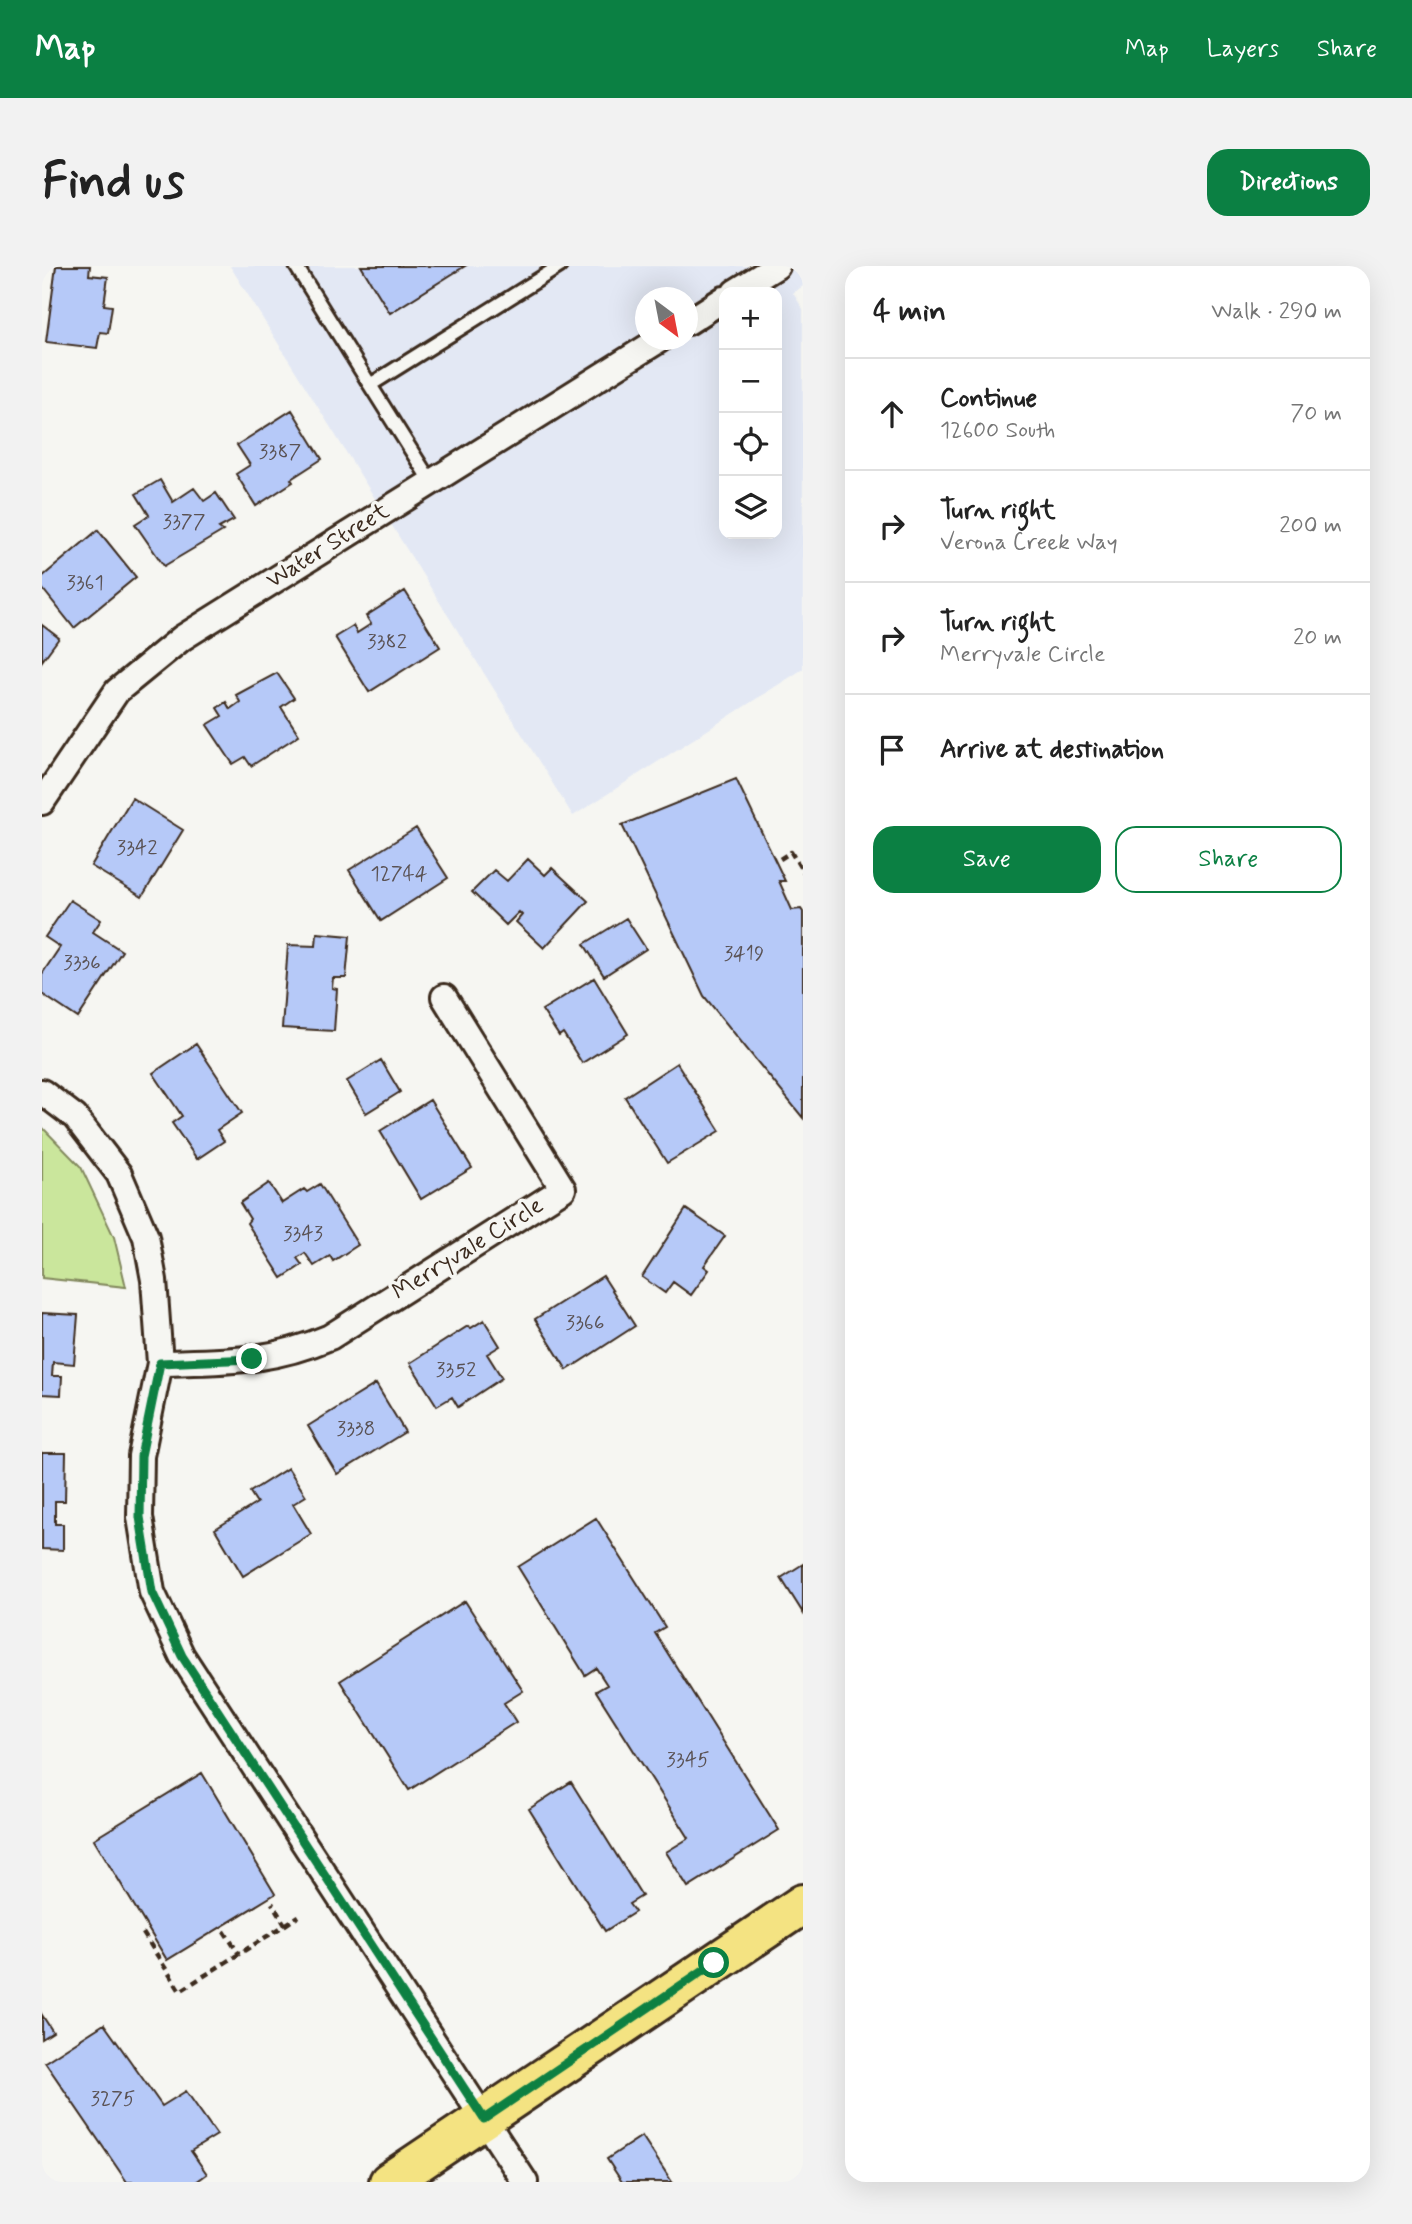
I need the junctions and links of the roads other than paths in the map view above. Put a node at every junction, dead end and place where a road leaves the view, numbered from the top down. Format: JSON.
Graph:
{"nodes":[{"id":1,"x":296,"y":266,"type":"edge"},
{"id":2,"x":560,"y":266,"type":"edge"},
{"id":3,"x":770,"y":268,"type":"edge"},
{"id":4,"x":742,"y":287,"type":"edge"},
{"id":5,"x":719,"y":302,"type":"edge"},
{"id":6,"x":698,"y":316,"type":"edge"},
{"id":7,"x":643,"y":350,"type":"edge"},
{"id":8,"x":370,"y":385,"type":"junction"},
{"id":9,"x":431,"y":482,"type":"junction"},
{"id":10,"x":42,"y":802,"type":"edge"},
{"id":11,"x":444,"y":997,"type":"dead end"},
{"id":12,"x":42,"y":1092,"type":"edge"},
{"id":13,"x":160,"y":1363,"type":"junction"},
{"id":14,"x":803,"y":1904,"type":"edge"},
{"id":15,"x":484,"y":2119,"type":"junction"},
{"id":16,"x":389,"y":2182,"type":"edge"},
{"id":17,"x":525,"y":2182,"type":"edge"}],
"edges":[{"from":1,"to":8,"type":"lane"},
{"from":2,"to":8,"type":"lane"},
{"from":3,"to":4,"type":"street"},
{"from":5,"to":6,"type":"street"},
{"from":7,"to":9,"type":"street","name":"Water Street"},
{"from":8,"to":9,"type":"lane"},
{"from":9,"to":10,"type":"street","name":"Water Street"},
{"from":11,"to":13,"type":"street","name":"Merryvale Circle"},
{"from":12,"to":13,"type":"street"},
{"from":13,"to":15,"type":"street"},
{"from":14,"to":15,"type":"main road"},
{"from":15,"to":16,"type":"main road"},
{"from":15,"to":17,"type":"street"}]}
